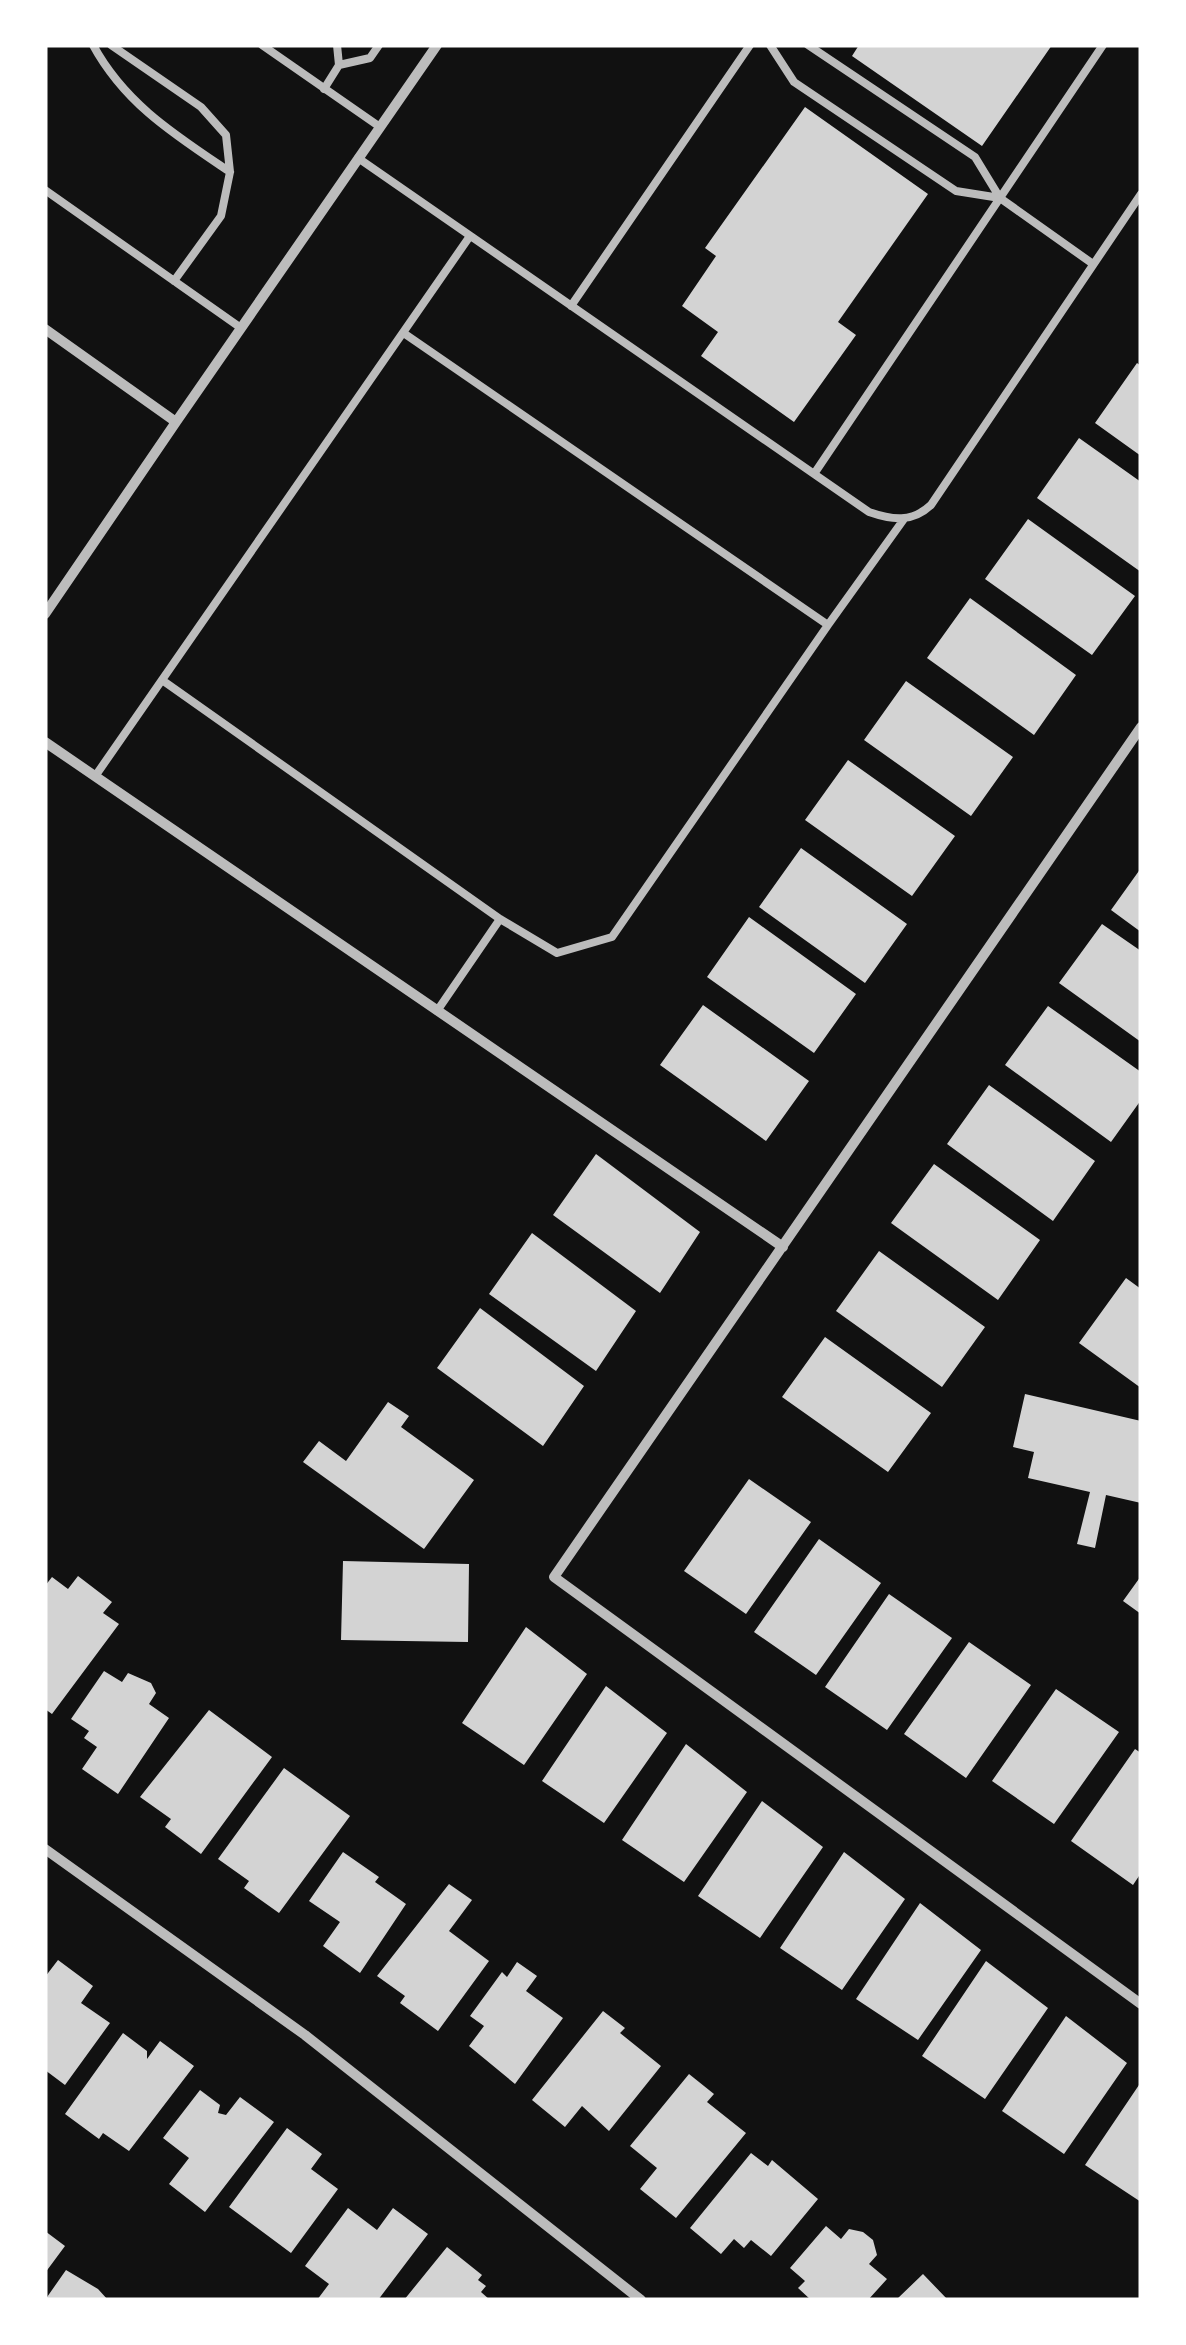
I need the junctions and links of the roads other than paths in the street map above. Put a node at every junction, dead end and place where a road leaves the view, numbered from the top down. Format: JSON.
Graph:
{"nodes":[{"id":1,"x":93,"y":45,"type":"edge"},
{"id":2,"x":112,"y":45,"type":"edge"},
{"id":3,"x":262,"y":45,"type":"edge"},
{"id":4,"x":338,"y":45,"type":"edge"},
{"id":5,"x":378,"y":45,"type":"edge"},
{"id":6,"x":437,"y":45,"type":"edge"},
{"id":7,"x":750,"y":45,"type":"edge"},
{"id":8,"x":770,"y":45,"type":"edge"},
{"id":9,"x":808,"y":45,"type":"edge"},
{"id":10,"x":1103,"y":45,"type":"edge"},
{"id":11,"x":339,"y":66,"type":"junction"},
{"id":12,"x":324,"y":88,"type":"junction"},
{"id":13,"x":380,"y":127,"type":"junction"},
{"id":14,"x":358,"y":158,"type":"junction"},
{"id":15,"x":230,"y":172,"type":"junction"},
{"id":16,"x":45,"y":190,"type":"edge"},
{"id":17,"x":1141,"y":194,"type":"edge"},
{"id":18,"x":1000,"y":198,"type":"junction"},
{"id":19,"x":470,"y":236,"type":"junction"},
{"id":20,"x":1093,"y":264,"type":"junction"},
{"id":21,"x":174,"y":281,"type":"junction"},
{"id":22,"x":571,"y":306,"type":"junction"},
{"id":23,"x":241,"y":328,"type":"junction"},
{"id":24,"x":45,"y":329,"type":"edge"},
{"id":25,"x":405,"y":334,"type":"junction"},
{"id":26,"x":176,"y":422,"type":"junction"},
{"id":27,"x":814,"y":474,"type":"junction"},
{"id":28,"x":904,"y":518,"type":"junction"},
{"id":29,"x":45,"y":614,"type":"edge"},
{"id":30,"x":828,"y":625,"type":"junction"},
{"id":31,"x":162,"y":680,"type":"junction"},
{"id":32,"x":1141,"y":727,"type":"edge"},
{"id":33,"x":45,"y":742,"type":"edge"},
{"id":34,"x":96,"y":775,"type":"junction"},
{"id":35,"x":500,"y":919,"type":"junction"},
{"id":36,"x":437,"y":1011,"type":"junction"},
{"id":37,"x":782,"y":1247,"type":"junction"},
{"id":38,"x":45,"y":1848,"type":"edge"},
{"id":39,"x":1141,"y":2004,"type":"edge"},
{"id":40,"x":641,"y":2300,"type":"edge"}],
"edges":[{"from":1,"to":15,"type":"lane"},
{"from":2,"to":15,"type":"lane"},
{"from":3,"to":12,"type":"lane"},
{"from":4,"to":11,"type":"lane"},
{"from":5,"to":11,"type":"lane"},
{"from":6,"to":13,"type":"street"},
{"from":7,"to":22,"type":"lane"},
{"from":8,"to":18,"type":"lane"},
{"from":9,"to":18,"type":"lane"},
{"from":10,"to":18,"type":"lane"},
{"from":11,"to":12,"type":"lane"},
{"from":12,"to":13,"type":"lane"},
{"from":13,"to":14,"type":"street"},
{"from":14,"to":19,"type":"lane"},
{"from":14,"to":23,"type":"street"},
{"from":15,"to":21,"type":"lane"},
{"from":16,"to":21,"type":"lane"},
{"from":17,"to":20,"type":"lane"},
{"from":18,"to":20,"type":"lane"},
{"from":18,"to":27,"type":"lane"},
{"from":19,"to":22,"type":"lane"},
{"from":19,"to":25,"type":"lane"},
{"from":20,"to":28,"type":"lane"},
{"from":21,"to":23,"type":"lane"},
{"from":22,"to":27,"type":"lane"},
{"from":23,"to":26,"type":"street"},
{"from":24,"to":26,"type":"street"},
{"from":25,"to":30,"type":"lane"},
{"from":25,"to":31,"type":"lane"},
{"from":26,"to":29,"type":"street"},
{"from":27,"to":28,"type":"lane"},
{"from":28,"to":30,"type":"lane"},
{"from":30,"to":35,"type":"lane"},
{"from":31,"to":34,"type":"lane"},
{"from":31,"to":35,"type":"lane"},
{"from":32,"to":37,"type":"street"},
{"from":33,"to":34,"type":"street"},
{"from":34,"to":36,"type":"street"},
{"from":35,"to":36,"type":"lane"},
{"from":36,"to":37,"type":"street"},
{"from":37,"to":39,"type":"street"},
{"from":38,"to":40,"type":"street"}]}
